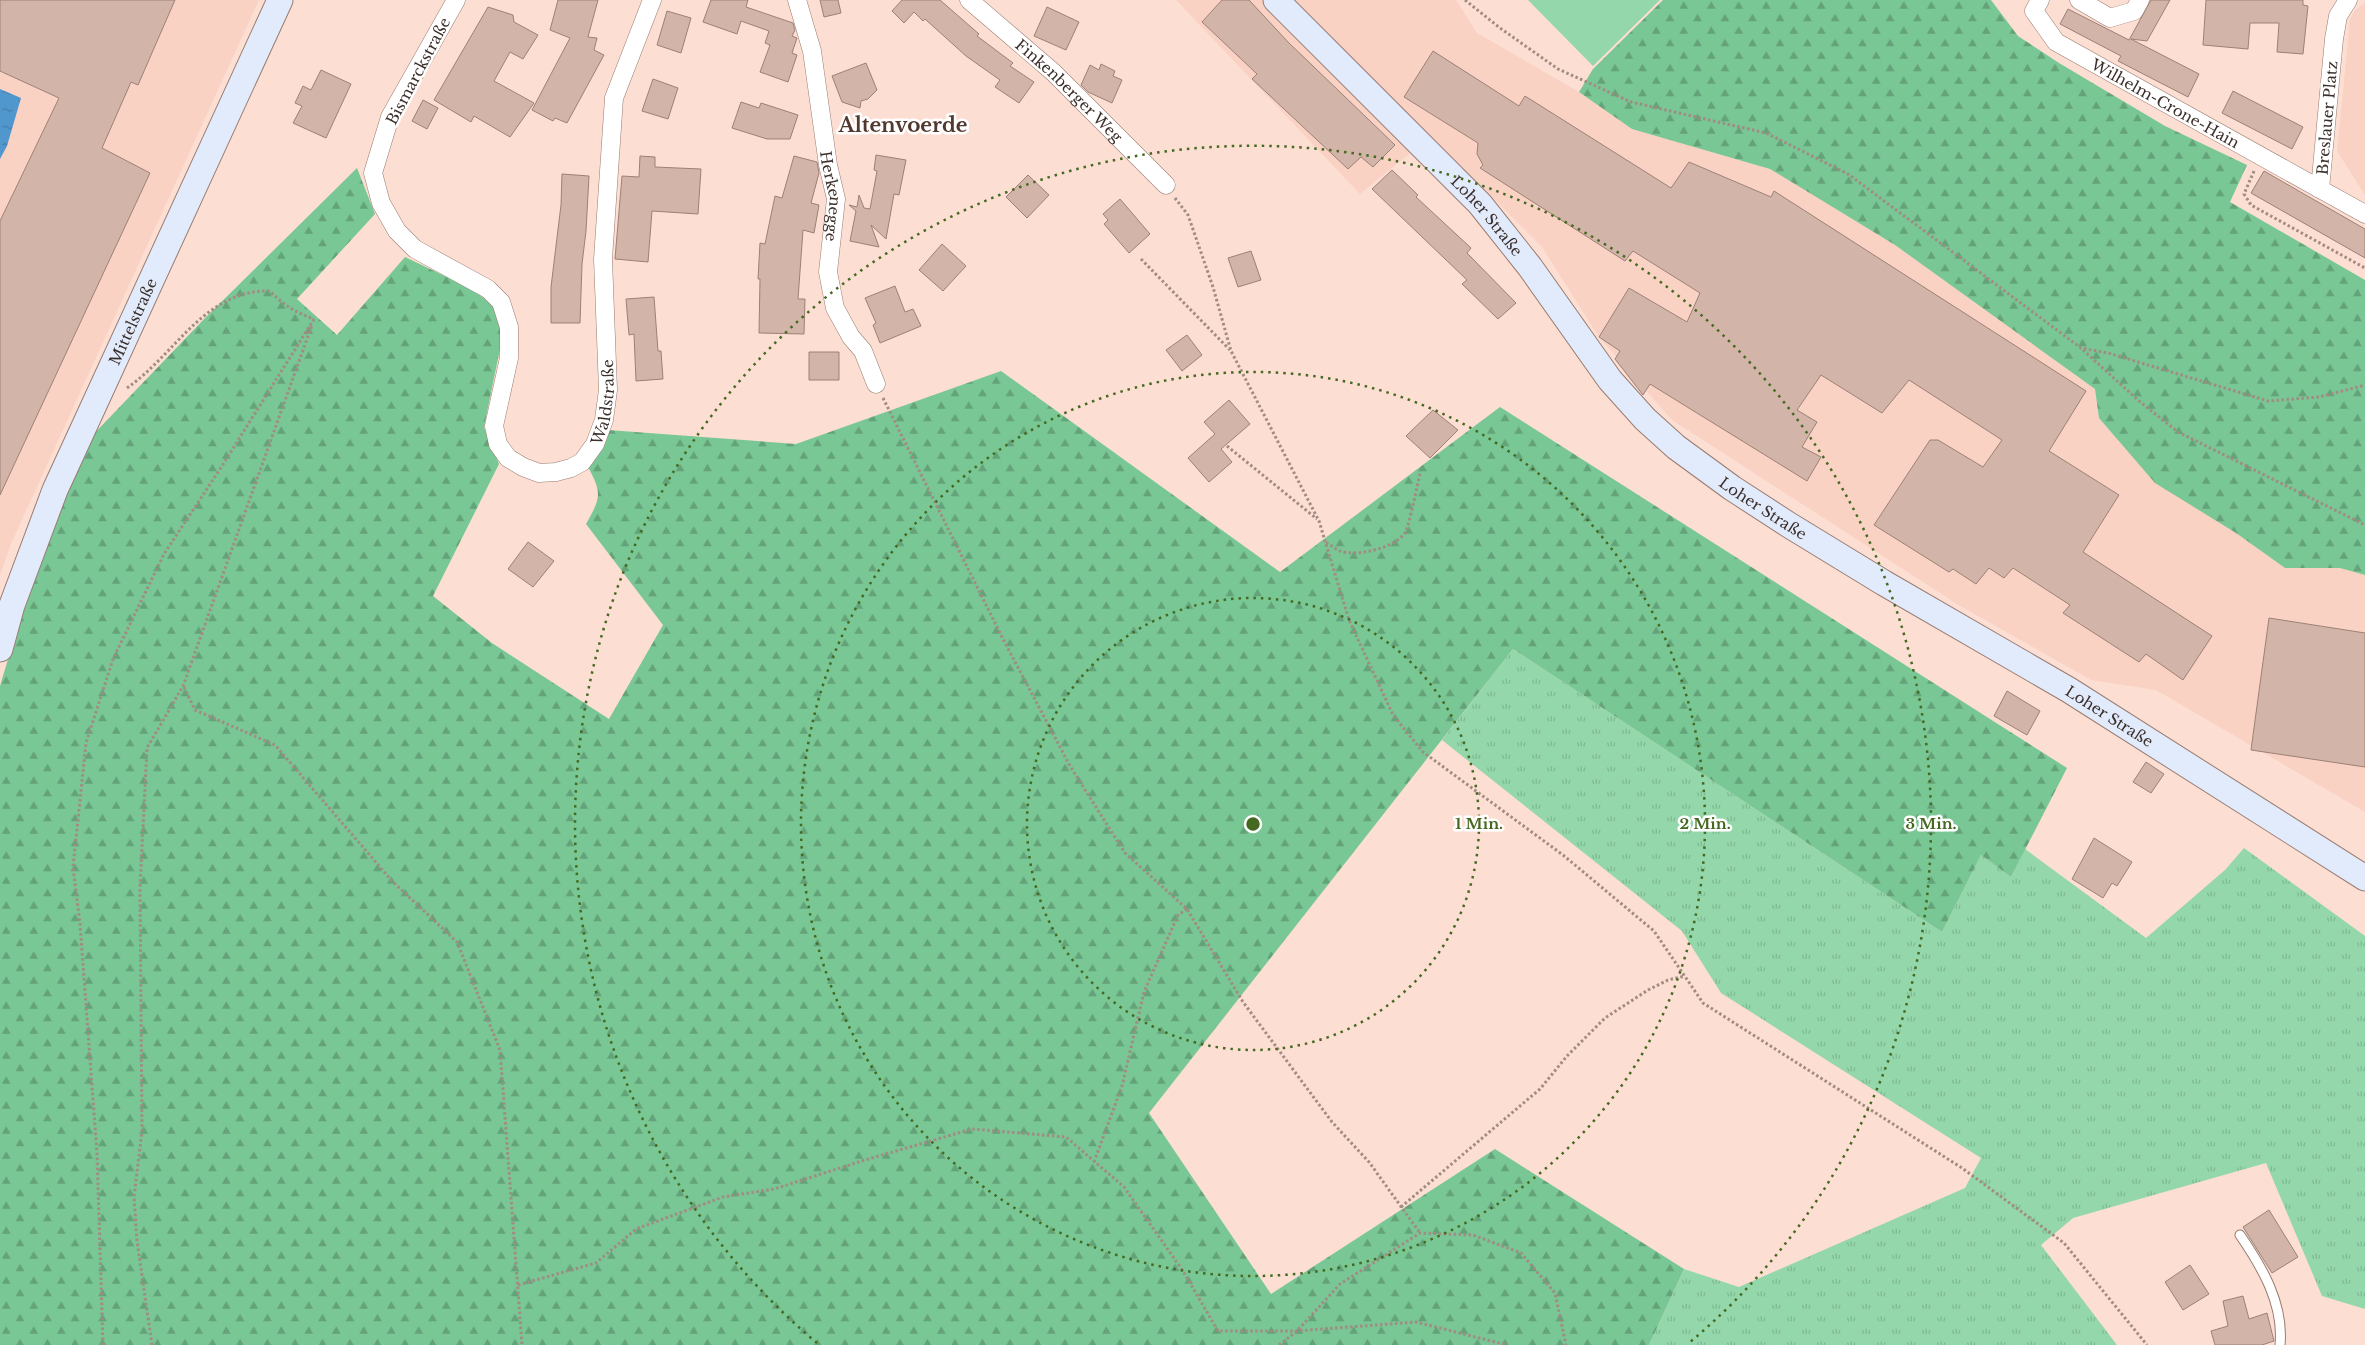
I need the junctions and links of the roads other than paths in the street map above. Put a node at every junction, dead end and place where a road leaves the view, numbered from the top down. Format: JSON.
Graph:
{"nodes":[{"id":1,"x":280,"y":0,"type":"edge"},
{"id":2,"x":456,"y":0,"type":"edge"},
{"id":3,"x":652,"y":0,"type":"edge"},
{"id":4,"x":797,"y":0,"type":"edge"},
{"id":5,"x":969,"y":0,"type":"edge"},
{"id":6,"x":1276,"y":0,"type":"edge"},
{"id":7,"x":2040,"y":0,"type":"edge"},
{"id":8,"x":2079,"y":0,"type":"edge"},
{"id":9,"x":2140,"y":0,"type":"edge"},
{"id":10,"x":2348,"y":0,"type":"edge"},
{"id":11,"x":1166,"y":185,"type":"road end"},
{"id":12,"x":2320,"y":188,"type":"junction"},
{"id":13,"x":2365,"y":214,"type":"edge"},
{"id":14,"x":414,"y":249,"type":"joint"},
{"id":15,"x":876,"y":384,"type":"road end"},
{"id":16,"x":0,"y":649,"type":"edge"},
{"id":17,"x":2365,"y":878,"type":"edge"},
{"id":18,"x":2240,"y":1235,"type":"dead end"},
{"id":19,"x":2280,"y":1345,"type":"edge"}],
"edges":[{"from":1,"to":16,"type":"main road","name":"Mittelstraße"},
{"from":2,"to":14,"type":"street","name":"Bismarckstraße"},
{"from":3,"to":14,"type":"street","name":"Waldstraße"},
{"from":4,"to":15,"type":"street","name":"Herkenegge"},
{"from":5,"to":11,"type":"street","name":"Finkenberger Weg"},
{"from":6,"to":17,"type":"main road","name":"Loher Straße"},
{"from":7,"to":12,"type":"street","name":"Wilhelm-Crone-Hain"},
{"from":8,"to":9,"type":"street"},
{"from":10,"to":12,"type":"street","name":"Breslauer Platz"},
{"from":12,"to":13,"type":"street","name":"Breslauer Platz"},
{"from":18,"to":19,"type":"lane"}]}
